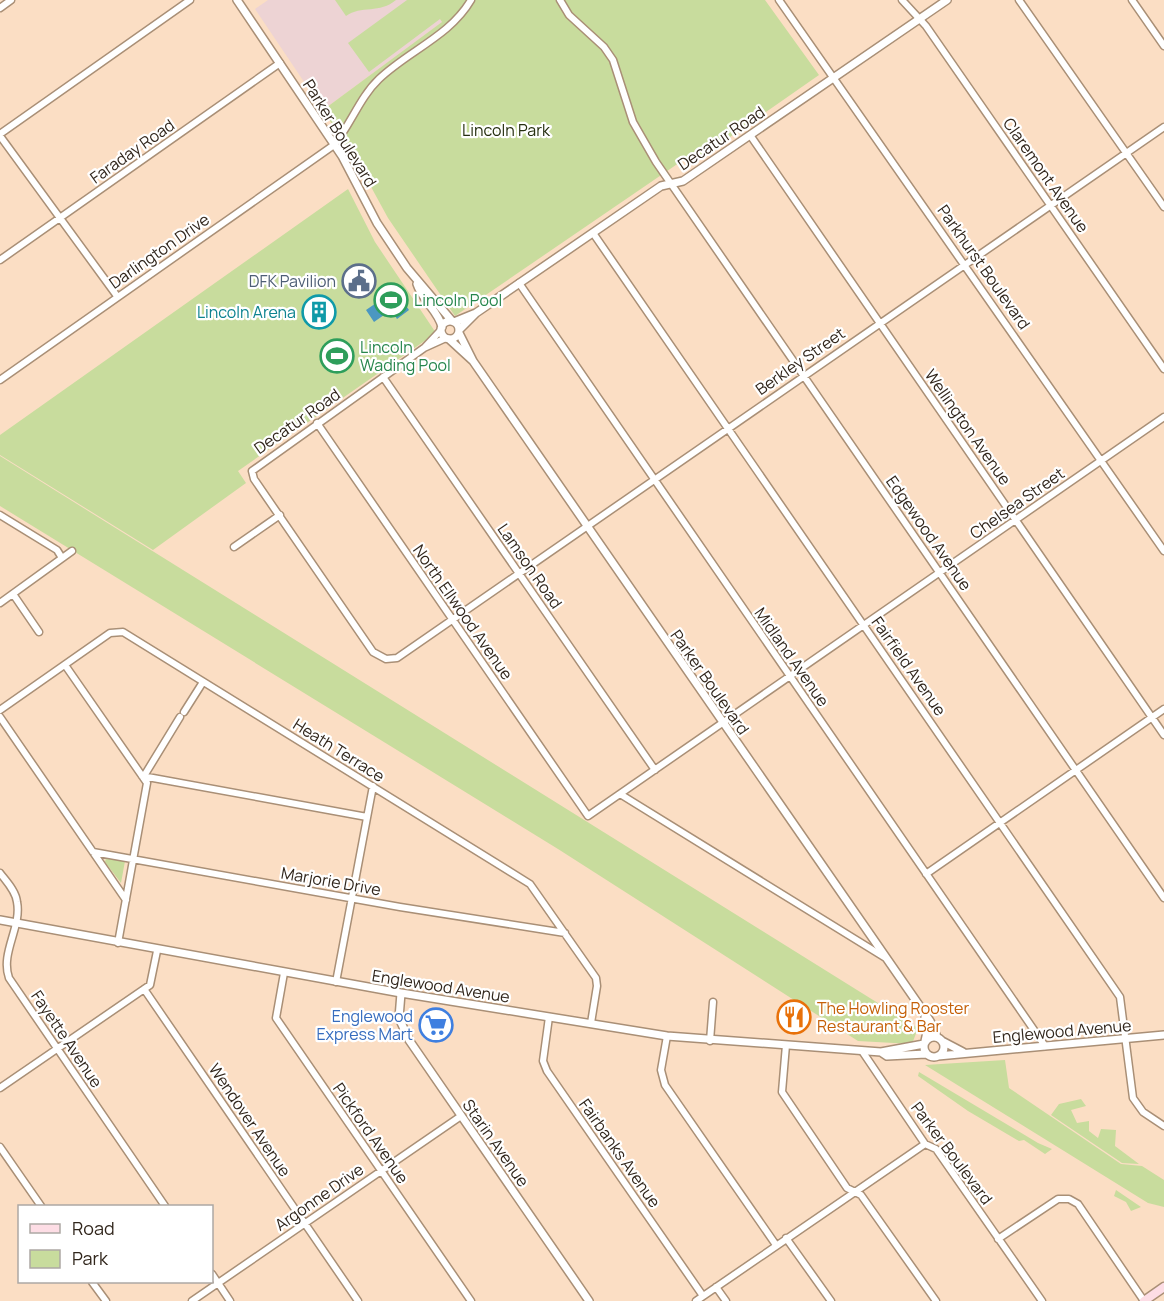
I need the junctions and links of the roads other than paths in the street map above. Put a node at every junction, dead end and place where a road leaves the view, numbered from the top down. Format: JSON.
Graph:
{"nodes":[{"id":1,"x":11,"y":0,"type":"edge"},
{"id":2,"x":190,"y":0,"type":"edge"},
{"id":3,"x":237,"y":0,"type":"edge"},
{"id":4,"x":471,"y":0,"type":"edge"},
{"id":5,"x":560,"y":0,"type":"edge"},
{"id":6,"x":779,"y":0,"type":"edge"},
{"id":7,"x":902,"y":0,"type":"edge"},
{"id":8,"x":947,"y":0,"type":"edge"},
{"id":9,"x":1019,"y":0,"type":"edge"},
{"id":10,"x":1132,"y":0,"type":"edge"},
{"id":11,"x":0,"y":8,"type":"edge"},
{"id":12,"x":919,"y":20,"type":"junction"},
{"id":13,"x":1164,"y":46,"type":"edge"},
{"id":14,"x":280,"y":63,"type":"junction"},
{"id":15,"x":835,"y":77,"type":"junction"},
{"id":16,"x":1164,"y":127,"type":"edge"},
{"id":17,"x":0,"y":135,"type":"edge"},
{"id":18,"x":750,"y":135,"type":"junction"},
{"id":19,"x":334,"y":145,"type":"junction"},
{"id":20,"x":1126,"y":152,"type":"junction"},
{"id":21,"x":672,"y":184,"type":"junction"},
{"id":22,"x":1051,"y":205,"type":"junction"},
{"id":23,"x":1164,"y":207,"type":"edge"},
{"id":24,"x":61,"y":218,"type":"junction"},
{"id":25,"x":592,"y":232,"type":"junction"},
{"id":26,"x":0,"y":261,"type":"edge"},
{"id":27,"x":965,"y":264,"type":"junction"},
{"id":28,"x":416,"y":282,"type":"junction"},
{"id":29,"x":519,"y":283,"type":"junction"},
{"id":30,"x":117,"y":296,"type":"junction"},
{"id":31,"x":476,"y":313,"type":"junction"},
{"id":32,"x":453,"y":321,"type":"junction"},
{"id":33,"x":880,"y":323,"type":"junction"},
{"id":34,"x":442,"y":328,"type":"junction"},
{"id":35,"x":459,"y":331,"type":"junction"},
{"id":36,"x":447,"y":338,"type":"junction"},
{"id":37,"x":424,"y":348,"type":"junction"},
{"id":38,"x":473,"y":361,"type":"junction"},
{"id":39,"x":1164,"y":369,"type":"edge"},
{"id":40,"x":804,"y":375,"type":"junction"},
{"id":41,"x":383,"y":377,"type":"junction"},
{"id":42,"x":0,"y":380,"type":"edge"},
{"id":43,"x":1164,"y":417,"type":"edge"},
{"id":44,"x":317,"y":423,"type":"junction"},
{"id":45,"x":728,"y":428,"type":"junction"},
{"id":46,"x":1102,"y":461,"type":"junction"},
{"id":47,"x":653,"y":480,"type":"junction"},
{"id":48,"x":0,"y":515,"type":"edge"},
{"id":49,"x":279,"y":515,"type":"junction"},
{"id":50,"x":1016,"y":520,"type":"junction"},
{"id":51,"x":587,"y":526,"type":"junction"},
{"id":52,"x":234,"y":547,"type":"dead end"},
{"id":53,"x":72,"y":551,"type":"dead end"},
{"id":54,"x":1164,"y":551,"type":"edge"},
{"id":55,"x":62,"y":558,"type":"junction"},
{"id":56,"x":519,"y":573,"type":"junction"},
{"id":57,"x":940,"y":573,"type":"junction"},
{"id":58,"x":13,"y":594,"type":"junction"},
{"id":59,"x":0,"y":603,"type":"edge"},
{"id":60,"x":452,"y":619,"type":"junction"},
{"id":61,"x":864,"y":625,"type":"junction"},
{"id":62,"x":39,"y":632,"type":"dead end"},
{"id":63,"x":65,"y":665,"type":"junction"},
{"id":64,"x":789,"y":676,"type":"junction"},
{"id":65,"x":204,"y":682,"type":"junction"},
{"id":66,"x":1164,"y":709,"type":"edge"},
{"id":67,"x":0,"y":711,"type":"edge"},
{"id":68,"x":0,"y":717,"type":"edge"},
{"id":69,"x":1152,"y":717,"type":"junction"},
{"id":70,"x":723,"y":723,"type":"junction"},
{"id":71,"x":1164,"y":735,"type":"edge"},
{"id":72,"x":655,"y":770,"type":"junction"},
{"id":73,"x":1076,"y":770,"type":"junction"},
{"id":74,"x":143,"y":776,"type":"junction"},
{"id":75,"x":373,"y":786,"type":"junction"},
{"id":76,"x":620,"y":794,"type":"junction"},
{"id":77,"x":588,"y":816,"type":"joint"},
{"id":78,"x":367,"y":817,"type":"junction"},
{"id":79,"x":1000,"y":823,"type":"junction"},
{"id":80,"x":93,"y":852,"type":"junction"},
{"id":81,"x":133,"y":859,"type":"junction"},
{"id":82,"x":0,"y":873,"type":"edge"},
{"id":83,"x":926,"y":874,"type":"junction"},
{"id":84,"x":351,"y":898,"type":"junction"},
{"id":85,"x":1164,"y":898,"type":"edge"},
{"id":86,"x":126,"y":900,"type":"junction"},
{"id":87,"x":0,"y":920,"type":"edge"},
{"id":88,"x":15,"y":924,"type":"junction"},
{"id":89,"x":566,"y":933,"type":"junction"},
{"id":90,"x":118,"y":943,"type":"junction"},
{"id":91,"x":157,"y":951,"type":"junction"},
{"id":92,"x":884,"y":957,"type":"junction"},
{"id":93,"x":284,"y":973,"type":"junction"},
{"id":94,"x":336,"y":982,"type":"junction"},
{"id":95,"x":144,"y":989,"type":"junction"},
{"id":96,"x":401,"y":993,"type":"junction"},
{"id":97,"x":713,"y":1002,"type":"dead end"},
{"id":98,"x":549,"y":1017,"type":"junction"},
{"id":99,"x":925,"y":1017,"type":"junction"},
{"id":100,"x":591,"y":1023,"type":"junction"},
{"id":101,"x":1164,"y":1035,"type":"edge"},
{"id":102,"x":668,"y":1036,"type":"junction"},
{"id":103,"x":940,"y":1039,"type":"junction"},
{"id":104,"x":1125,"y":1039,"type":"junction"},
{"id":105,"x":710,"y":1041,"type":"junction"},
{"id":106,"x":924,"y":1043,"type":"junction"},
{"id":107,"x":786,"y":1045,"type":"junction"},
{"id":108,"x":1045,"y":1046,"type":"junction"},
{"id":109,"x":57,"y":1049,"type":"junction"},
{"id":110,"x":862,"y":1051,"type":"junction"},
{"id":111,"x":881,"y":1052,"type":"junction"},
{"id":112,"x":963,"y":1052,"type":"junction"},
{"id":113,"x":926,"y":1054,"type":"junction"},
{"id":114,"x":938,"y":1056,"type":"junction"},
{"id":115,"x":0,"y":1089,"type":"edge"},
{"id":116,"x":461,"y":1116,"type":"junction"},
{"id":117,"x":1164,"y":1126,"type":"edge"},
{"id":118,"x":925,"y":1144,"type":"junction"},
{"id":119,"x":0,"y":1147,"type":"edge"},
{"id":120,"x":381,"y":1171,"type":"junction"},
{"id":121,"x":855,"y":1191,"type":"junction"},
{"id":122,"x":40,"y":1205,"type":"edge"},
{"id":123,"x":164,"y":1205,"type":"edge"},
{"id":124,"x":305,"y":1224,"type":"junction"},
{"id":125,"x":786,"y":1238,"type":"junction"},
{"id":126,"x":998,"y":1239,"type":"junction"},
{"id":127,"x":776,"y":1245,"type":"junction"},
{"id":128,"x":213,"y":1276,"type":"edge"},
{"id":129,"x":93,"y":1283,"type":"edge"},
{"id":130,"x":218,"y":1283,"type":"junction"},
{"id":131,"x":716,"y":1287,"type":"junction"},
{"id":132,"x":1164,"y":1287,"type":"edge"},
{"id":133,"x":703,"y":1296,"type":"junction"},
{"id":134,"x":105,"y":1301,"type":"edge"},
{"id":135,"x":192,"y":1301,"type":"edge"},
{"id":136,"x":230,"y":1301,"type":"edge"},
{"id":137,"x":358,"y":1301,"type":"edge"},
{"id":138,"x":471,"y":1301,"type":"edge"},
{"id":139,"x":589,"y":1301,"type":"edge"},
{"id":140,"x":696,"y":1301,"type":"edge"},
{"id":141,"x":726,"y":1301,"type":"edge"},
{"id":142,"x":831,"y":1301,"type":"edge"},
{"id":143,"x":936,"y":1301,"type":"edge"},
{"id":144,"x":1042,"y":1301,"type":"edge"},
{"id":145,"x":1144,"y":1301,"type":"edge"}],
"edges":[{"from":1,"to":11,"type":"street"},
{"from":2,"to":17,"type":"street"},
{"from":3,"to":14,"type":"street","name":"Parker Boulevard"},
{"from":4,"to":19,"type":"street","name":"Darlington Drive"},
{"from":5,"to":21,"type":"street","name":"Edgewood Avenue"},
{"from":6,"to":15,"type":"street","name":"Parkhurst Boulevard"},
{"from":7,"to":12,"type":"street","name":"Claremont Avenue"},
{"from":8,"to":12,"type":"street","name":"Decatur Road"},
{"from":9,"to":20,"type":"street"},
{"from":10,"to":13,"type":"street"},
{"from":12,"to":15,"type":"street","name":"Decatur Road"},
{"from":12,"to":22,"type":"street","name":"Claremont Avenue"},
{"from":14,"to":19,"type":"street","name":"Parker Boulevard"},
{"from":14,"to":24,"type":"street","name":"Faraday Road"},
{"from":15,"to":18,"type":"street","name":"Decatur Road"},
{"from":15,"to":27,"type":"street","name":"Parkhurst Boulevard"},
{"from":16,"to":20,"type":"street","name":"Berkley Street"},
{"from":17,"to":24,"type":"street"},
{"from":18,"to":21,"type":"street","name":"Decatur Road"},
{"from":18,"to":33,"type":"street","name":"Wellington Avenue"},
{"from":19,"to":28,"type":"street","name":"Parker Boulevard"},
{"from":19,"to":30,"type":"street","name":"Darlington Drive"},
{"from":20,"to":22,"type":"street","name":"Berkley Street"},
{"from":20,"to":23,"type":"street"},
{"from":21,"to":25,"type":"street","name":"Decatur Road"},
{"from":21,"to":40,"type":"street","name":"Edgewood Avenue"},
{"from":22,"to":27,"type":"street","name":"Berkley Street"},
{"from":22,"to":39,"type":"street","name":"Claremont Avenue"},
{"from":24,"to":26,"type":"street","name":"Faraday Road"},
{"from":24,"to":30,"type":"street"},
{"from":25,"to":29,"type":"street","name":"Decatur Road"},
{"from":25,"to":45,"type":"street","name":"Fairfield Avenue"},
{"from":27,"to":33,"type":"street","name":"Berkley Street"},
{"from":27,"to":46,"type":"street","name":"Parkhurst Boulevard"},
{"from":28,"to":32,"type":"street","name":"Parker Boulevard"},
{"from":28,"to":34,"type":"street","name":"Parker Boulevard"},
{"from":29,"to":31,"type":"street","name":"Decatur Road"},
{"from":29,"to":47,"type":"street","name":"Midland Avenue"},
{"from":30,"to":42,"type":"street","name":"Darlington Drive"},
{"from":31,"to":32,"type":"street","name":"Decatur Road"},
{"from":31,"to":35,"type":"street","name":"Decatur Road"},
{"from":32,"to":34,"type":"street"},
{"from":32,"to":35,"type":"street","name":"Parker Boulevard"},
{"from":33,"to":40,"type":"street","name":"Berkley Street"},
{"from":33,"to":50,"type":"street","name":"Wellington Avenue"},
{"from":34,"to":36,"type":"street","name":"Parker Boulevard"},
{"from":34,"to":37,"type":"street","name":"Decatur Road"},
{"from":35,"to":36,"type":"street"},
{"from":35,"to":38,"type":"street","name":"Parker Boulevard"},
{"from":36,"to":37,"type":"street","name":"Decatur Road"},
{"from":36,"to":38,"type":"street","name":"Parker Boulevard"},
{"from":37,"to":41,"type":"street","name":"Decatur Road"},
{"from":38,"to":51,"type":"street","name":"Parker Boulevard"},
{"from":40,"to":45,"type":"street","name":"Berkley Street"},
{"from":40,"to":57,"type":"street","name":"Edgewood Avenue"},
{"from":41,"to":44,"type":"street","name":"Decatur Road"},
{"from":41,"to":56,"type":"street","name":"Lamson Road"},
{"from":43,"to":46,"type":"street","name":"Chelsea Street"},
{"from":44,"to":49,"type":"street","name":"Decatur Road"},
{"from":44,"to":60,"type":"street","name":"North Ellwood Avenue"},
{"from":45,"to":47,"type":"street","name":"Berkley Street"},
{"from":45,"to":61,"type":"street","name":"Fairfield Avenue"},
{"from":46,"to":50,"type":"street","name":"Chelsea Street"},
{"from":46,"to":54,"type":"street","name":"Parkhurst Boulevard"},
{"from":47,"to":51,"type":"street","name":"Berkley Street"},
{"from":47,"to":64,"type":"street","name":"Midland Avenue"},
{"from":48,"to":55,"type":"street"},
{"from":49,"to":52,"type":"street"},
{"from":49,"to":60,"type":"street","name":"Berkley Street"},
{"from":50,"to":57,"type":"street","name":"Chelsea Street"},
{"from":50,"to":69,"type":"street","name":"Wellington Avenue"},
{"from":51,"to":56,"type":"street","name":"Berkley Street"},
{"from":51,"to":70,"type":"street","name":"Parker Boulevard"},
{"from":53,"to":55,"type":"street"},
{"from":55,"to":58,"type":"street"},
{"from":56,"to":60,"type":"street","name":"Berkley Street"},
{"from":56,"to":72,"type":"street","name":"Lamson Road"},
{"from":57,"to":61,"type":"street","name":"Chelsea Street"},
{"from":57,"to":73,"type":"street","name":"Edgewood Avenue"},
{"from":58,"to":59,"type":"street"},
{"from":58,"to":62,"type":"street"},
{"from":60,"to":77,"type":"street","name":"North Ellwood Avenue"},
{"from":61,"to":64,"type":"street","name":"Chelsea Street"},
{"from":61,"to":79,"type":"street","name":"Fairfield Avenue"},
{"from":63,"to":65,"type":"street","name":"Heath Terrace"},
{"from":63,"to":67,"type":"street","name":"Heath Terrace"},
{"from":63,"to":74,"type":"street"},
{"from":64,"to":70,"type":"street","name":"Chelsea Street"},
{"from":64,"to":83,"type":"street","name":"Midland Avenue"},
{"from":65,"to":74,"type":"street"},
{"from":65,"to":75,"type":"street","name":"Heath Terrace"},
{"from":66,"to":69,"type":"street"},
{"from":68,"to":80,"type":"street"},
{"from":69,"to":71,"type":"street","name":"Wellington Avenue"},
{"from":69,"to":73,"type":"street"},
{"from":70,"to":72,"type":"street","name":"Chelsea Street"},
{"from":70,"to":92,"type":"street","name":"Parker Boulevard"},
{"from":72,"to":76,"type":"street","name":"Chelsea Street"},
{"from":73,"to":79,"type":"street"},
{"from":73,"to":85,"type":"street","name":"Edgewood Avenue"},
{"from":74,"to":78,"type":"street"},
{"from":74,"to":81,"type":"street"},
{"from":75,"to":78,"type":"street"},
{"from":75,"to":89,"type":"street","name":"Heath Terrace"},
{"from":76,"to":77,"type":"street","name":"Chelsea Street"},
{"from":76,"to":92,"type":"street"},
{"from":78,"to":84,"type":"street"},
{"from":79,"to":83,"type":"street"},
{"from":79,"to":104,"type":"street","name":"Fairfield Avenue"},
{"from":80,"to":81,"type":"street","name":"Marjorie Drive"},
{"from":80,"to":86,"type":"street"},
{"from":81,"to":84,"type":"street","name":"Marjorie Drive"},
{"from":81,"to":86,"type":"street"},
{"from":82,"to":88,"type":"street","name":"Fayette Avenue"},
{"from":83,"to":108,"type":"street","name":"Midland Avenue"},
{"from":84,"to":89,"type":"street","name":"Marjorie Drive"},
{"from":84,"to":94,"type":"street"},
{"from":86,"to":90,"type":"street"},
{"from":87,"to":88,"type":"street","name":"Englewood Avenue"},
{"from":88,"to":90,"type":"street","name":"Englewood Avenue"},
{"from":88,"to":109,"type":"street","name":"Fayette Avenue"},
{"from":89,"to":100,"type":"street","name":"Heath Terrace"},
{"from":90,"to":91,"type":"street","name":"Englewood Avenue"},
{"from":91,"to":93,"type":"street","name":"Englewood Avenue"},
{"from":91,"to":95,"type":"street"},
{"from":92,"to":99,"type":"street","name":"Parker Boulevard"},
{"from":93,"to":94,"type":"street","name":"Englewood Avenue"},
{"from":93,"to":120,"type":"street","name":"Pickford Avenue"},
{"from":94,"to":96,"type":"street","name":"Englewood Avenue"},
{"from":95,"to":109,"type":"street"},
{"from":95,"to":124,"type":"street","name":"Wendover Avenue"},
{"from":96,"to":98,"type":"street","name":"Englewood Avenue"},
{"from":96,"to":116,"type":"street","name":"Starin Avenue"},
{"from":97,"to":105,"type":"street"},
{"from":98,"to":100,"type":"street","name":"Englewood Avenue"},
{"from":98,"to":133,"type":"street","name":"Fairbanks Avenue"},
{"from":99,"to":103,"type":"street","name":"Parker Boulevard"},
{"from":99,"to":106,"type":"street"},
{"from":100,"to":102,"type":"street","name":"Englewood Avenue"},
{"from":101,"to":104,"type":"street","name":"Englewood Avenue"},
{"from":102,"to":105,"type":"street","name":"Englewood Avenue"},
{"from":102,"to":127,"type":"street"},
{"from":103,"to":106,"type":"street","name":"Englewood Avenue"},
{"from":103,"to":112,"type":"street"},
{"from":103,"to":114,"type":"street"},
{"from":104,"to":108,"type":"street","name":"Englewood Avenue"},
{"from":104,"to":117,"type":"street","name":"Fairfield Avenue"},
{"from":105,"to":107,"type":"street","name":"Englewood Avenue"},
{"from":106,"to":111,"type":"street","name":"Englewood Avenue"},
{"from":106,"to":113,"type":"street"},
{"from":107,"to":110,"type":"street","name":"Englewood Avenue"},
{"from":107,"to":121,"type":"street"},
{"from":108,"to":112,"type":"street","name":"Englewood Avenue"},
{"from":109,"to":115,"type":"street"},
{"from":109,"to":123,"type":"street","name":"Fayette Avenue"},
{"from":110,"to":111,"type":"street","name":"Englewood Avenue"},
{"from":110,"to":118,"type":"street","name":"Parker Boulevard"},
{"from":111,"to":113,"type":"street","name":"Englewood Avenue"},
{"from":112,"to":114,"type":"street","name":"Englewood Avenue"},
{"from":113,"to":114,"type":"street","name":"Englewood Avenue"},
{"from":116,"to":120,"type":"street","name":"Argonne Drive"},
{"from":116,"to":139,"type":"street","name":"Starin Avenue"},
{"from":118,"to":121,"type":"street"},
{"from":118,"to":126,"type":"street","name":"Parker Boulevard"},
{"from":119,"to":122,"type":"street"},
{"from":120,"to":124,"type":"street","name":"Argonne Drive"},
{"from":120,"to":138,"type":"street","name":"Pickford Avenue"},
{"from":121,"to":125,"type":"street"},
{"from":121,"to":143,"type":"street"},
{"from":124,"to":130,"type":"street","name":"Argonne Drive"},
{"from":124,"to":137,"type":"street","name":"Wendover Avenue"},
{"from":125,"to":127,"type":"street"},
{"from":125,"to":142,"type":"street"},
{"from":126,"to":144,"type":"street","name":"Parker Boulevard"},
{"from":126,"to":145,"type":"street"},
{"from":127,"to":131,"type":"street"},
{"from":128,"to":130,"type":"street"},
{"from":129,"to":134,"type":"street"},
{"from":130,"to":135,"type":"street","name":"Argonne Drive"},
{"from":130,"to":136,"type":"street"},
{"from":131,"to":133,"type":"street"},
{"from":131,"to":141,"type":"street"},
{"from":132,"to":145,"type":"main road"},
{"from":133,"to":140,"type":"street"}]}
